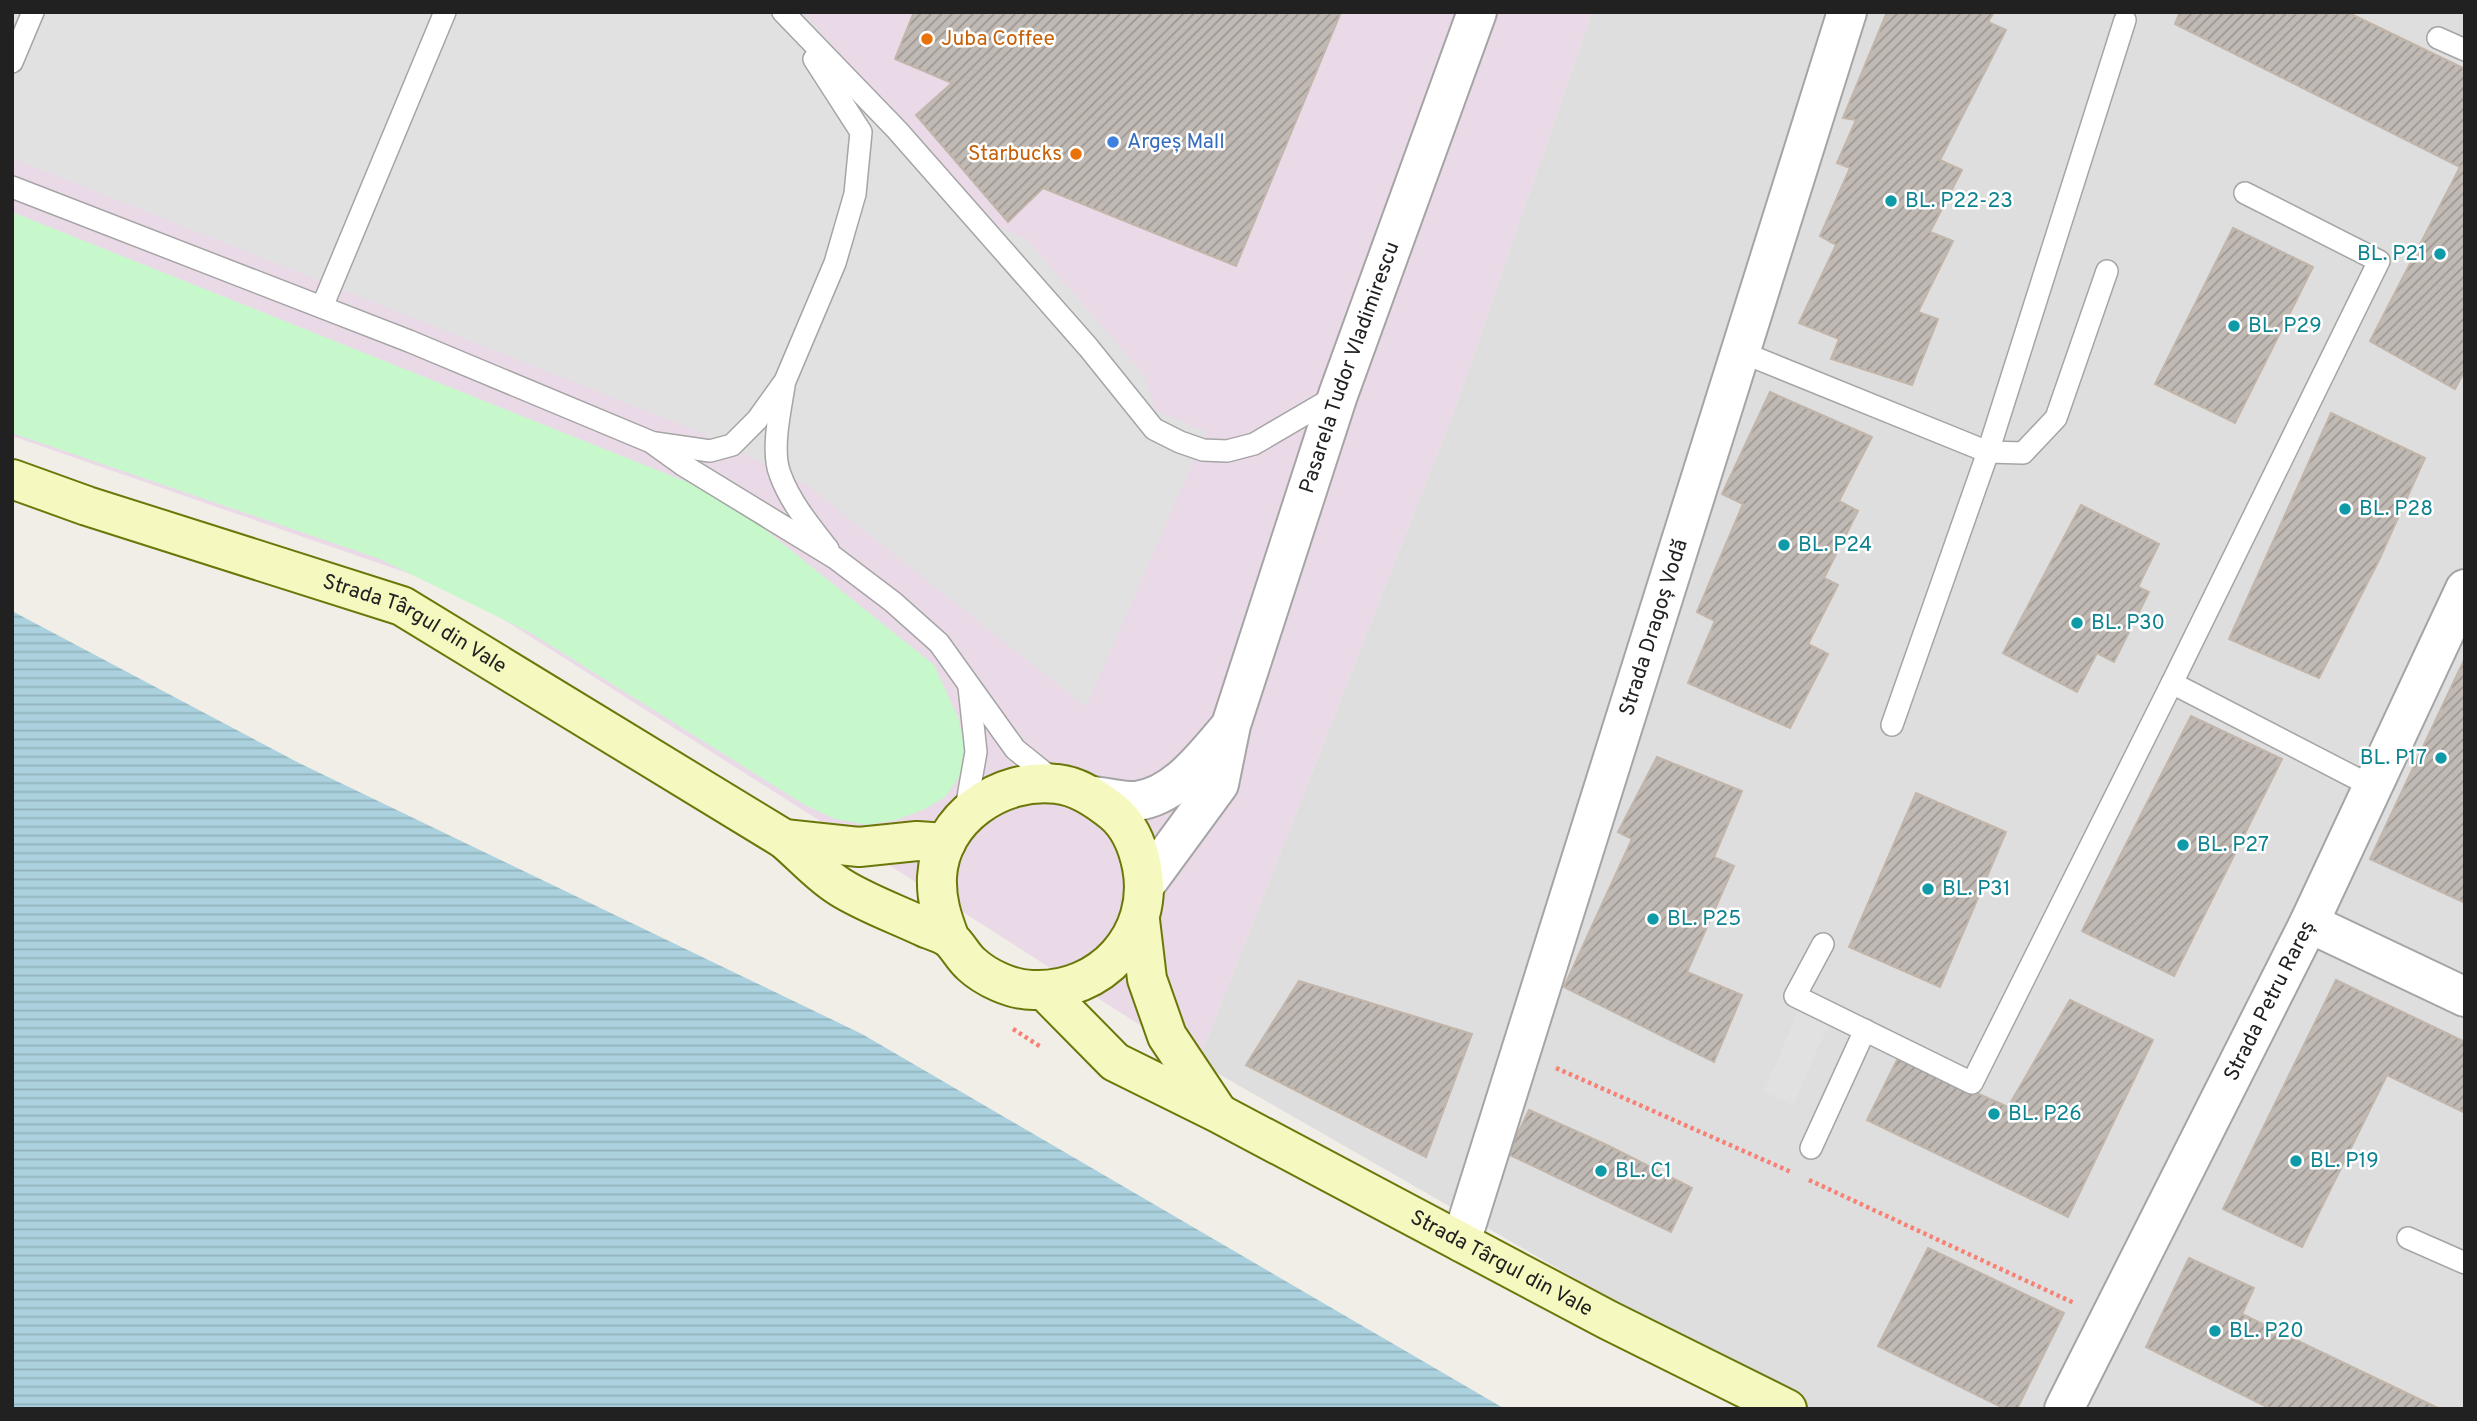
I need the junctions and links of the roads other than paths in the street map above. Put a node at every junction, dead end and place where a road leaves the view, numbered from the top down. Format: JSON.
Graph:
{"nodes":[{"id":1,"x":33,"y":12,"type":"edge"},
{"id":2,"x":445,"y":12,"type":"edge"},
{"id":3,"x":1477,"y":12,"type":"edge"},
{"id":4,"x":1847,"y":12,"type":"edge"},
{"id":5,"x":787,"y":17,"type":"edge"},
{"id":6,"x":2125,"y":20,"type":"dead end"},
{"id":7,"x":2438,"y":38,"type":"dead end"},
{"id":8,"x":2465,"y":50,"type":"edge"},
{"id":9,"x":12,"y":62,"type":"edge"},
{"id":10,"x":12,"y":187,"type":"edge"},
{"id":11,"x":12,"y":193,"type":"edge"},
{"id":12,"x":2245,"y":193,"type":"dead end"},
{"id":13,"x":44,"y":200,"type":"junction"},
{"id":14,"x":2106,"y":271,"type":"dead end"},
{"id":15,"x":322,"y":307,"type":"junction"},
{"id":16,"x":1741,"y":352,"type":"junction"},
{"id":17,"x":785,"y":381,"type":"junction"},
{"id":18,"x":1338,"y":395,"type":"junction"},
{"id":19,"x":652,"y":442,"type":"junction"},
{"id":20,"x":1988,"y":452,"type":"junction"},
{"id":21,"x":12,"y":479,"type":"edge"},
{"id":22,"x":835,"y":558,"type":"junction"},
{"id":23,"x":2465,"y":589,"type":"edge"},
{"id":24,"x":2456,"y":631,"type":"edge"},
{"id":25,"x":2172,"y":682,"type":"junction"},
{"id":26,"x":969,"y":685,"type":"junction"},
{"id":27,"x":1231,"y":725,"type":"junction"},
{"id":28,"x":1892,"y":725,"type":"dead end"},
{"id":29,"x":2373,"y":787,"type":"junction"},
{"id":30,"x":1075,"y":790,"type":"junction"},
{"id":31,"x":955,"y":829,"type":"junction"},
{"id":32,"x":784,"y":839,"type":"junction"},
{"id":33,"x":1143,"y":902,"type":"junction"},
{"id":34,"x":2309,"y":923,"type":"junction"},
{"id":35,"x":950,"y":939,"type":"junction"},
{"id":36,"x":1823,"y":944,"type":"dead end"},
{"id":37,"x":1044,"y":990,"type":"junction"},
{"id":38,"x":2465,"y":996,"type":"edge"},
{"id":39,"x":1865,"y":1030,"type":"junction"},
{"id":40,"x":1218,"y":1113,"type":"junction"},
{"id":41,"x":1811,"y":1148,"type":"dead end"},
{"id":42,"x":2408,"y":1238,"type":"dead end"},
{"id":43,"x":1461,"y":1242,"type":"junction"},
{"id":44,"x":2465,"y":1263,"type":"edge"},
{"id":45,"x":1787,"y":1409,"type":"edge"},
{"id":46,"x":2064,"y":1409,"type":"edge"}],
"edges":[{"from":1,"to":9,"type":"lane"},
{"from":2,"to":15,"type":"lane"},
{"from":3,"to":18,"type":"street","name":"Pasarela Tudor Vladimirescu"},
{"from":4,"to":16,"type":"street","name":"Strada Dragoș Vodă"},
{"from":5,"to":17,"type":"lane"},
{"from":5,"to":18,"type":"lane"},
{"from":6,"to":20,"type":"lane"},
{"from":7,"to":8,"type":"lane"},
{"from":10,"to":13,"type":"lane"},
{"from":11,"to":13,"type":"lane"},
{"from":12,"to":25,"type":"lane"},
{"from":13,"to":15,"type":"lane"},
{"from":14,"to":20,"type":"lane"},
{"from":15,"to":19,"type":"lane"},
{"from":16,"to":20,"type":"lane"},
{"from":16,"to":43,"type":"street","name":"Strada Dragoș Vodă"},
{"from":17,"to":19,"type":"lane"},
{"from":17,"to":22,"type":"lane"},
{"from":18,"to":27,"type":"street","name":"Pasarela Tudor Vladimirescu"},
{"from":19,"to":22,"type":"lane"},
{"from":20,"to":28,"type":"lane"},
{"from":21,"to":32,"type":"street","name":"Strada Târgul din Vale"},
{"from":22,"to":26,"type":"lane"},
{"from":23,"to":24,"type":"street","name":"Strada Petru Rareș"},
{"from":24,"to":29,"type":"street","name":"Strada Petru Rareș"},
{"from":25,"to":29,"type":"lane"},
{"from":25,"to":39,"type":"lane"},
{"from":26,"to":30,"type":"lane"},
{"from":26,"to":31,"type":"lane"},
{"from":27,"to":30,"type":"street","name":"Pasarela Tudor Vladimirescu"},
{"from":27,"to":33,"type":"street","name":"Pasarela Tudor Vladimirescu"},
{"from":29,"to":34,"type":"street","name":"Strada Petru Rareș"},
{"from":30,"to":31,"type":"street"},
{"from":30,"to":33,"type":"street","name":"Strada Târgul din Vale"},
{"from":31,"to":32,"type":"street","name":"Strada Târgul din Vale"},
{"from":31,"to":35,"type":"street","name":"Strada Târgul din Vale"},
{"from":32,"to":35,"type":"street","name":"Strada Târgul din Vale"},
{"from":33,"to":37,"type":"street","name":"Strada Târgul din Vale"},
{"from":33,"to":40,"type":"street","name":"Strada Târgul din Vale"},
{"from":34,"to":38,"type":"street"},
{"from":34,"to":46,"type":"street","name":"Strada Petru Rareș"},
{"from":35,"to":37,"type":"street","name":"Strada Târgul din Vale"},
{"from":36,"to":39,"type":"lane"},
{"from":37,"to":40,"type":"street","name":"Strada Târgul din Vale"},
{"from":39,"to":41,"type":"lane"},
{"from":40,"to":43,"type":"street","name":"Strada Târgul din Vale"},
{"from":42,"to":44,"type":"lane"},
{"from":43,"to":45,"type":"street","name":"Strada Târgul din Vale"}]}
